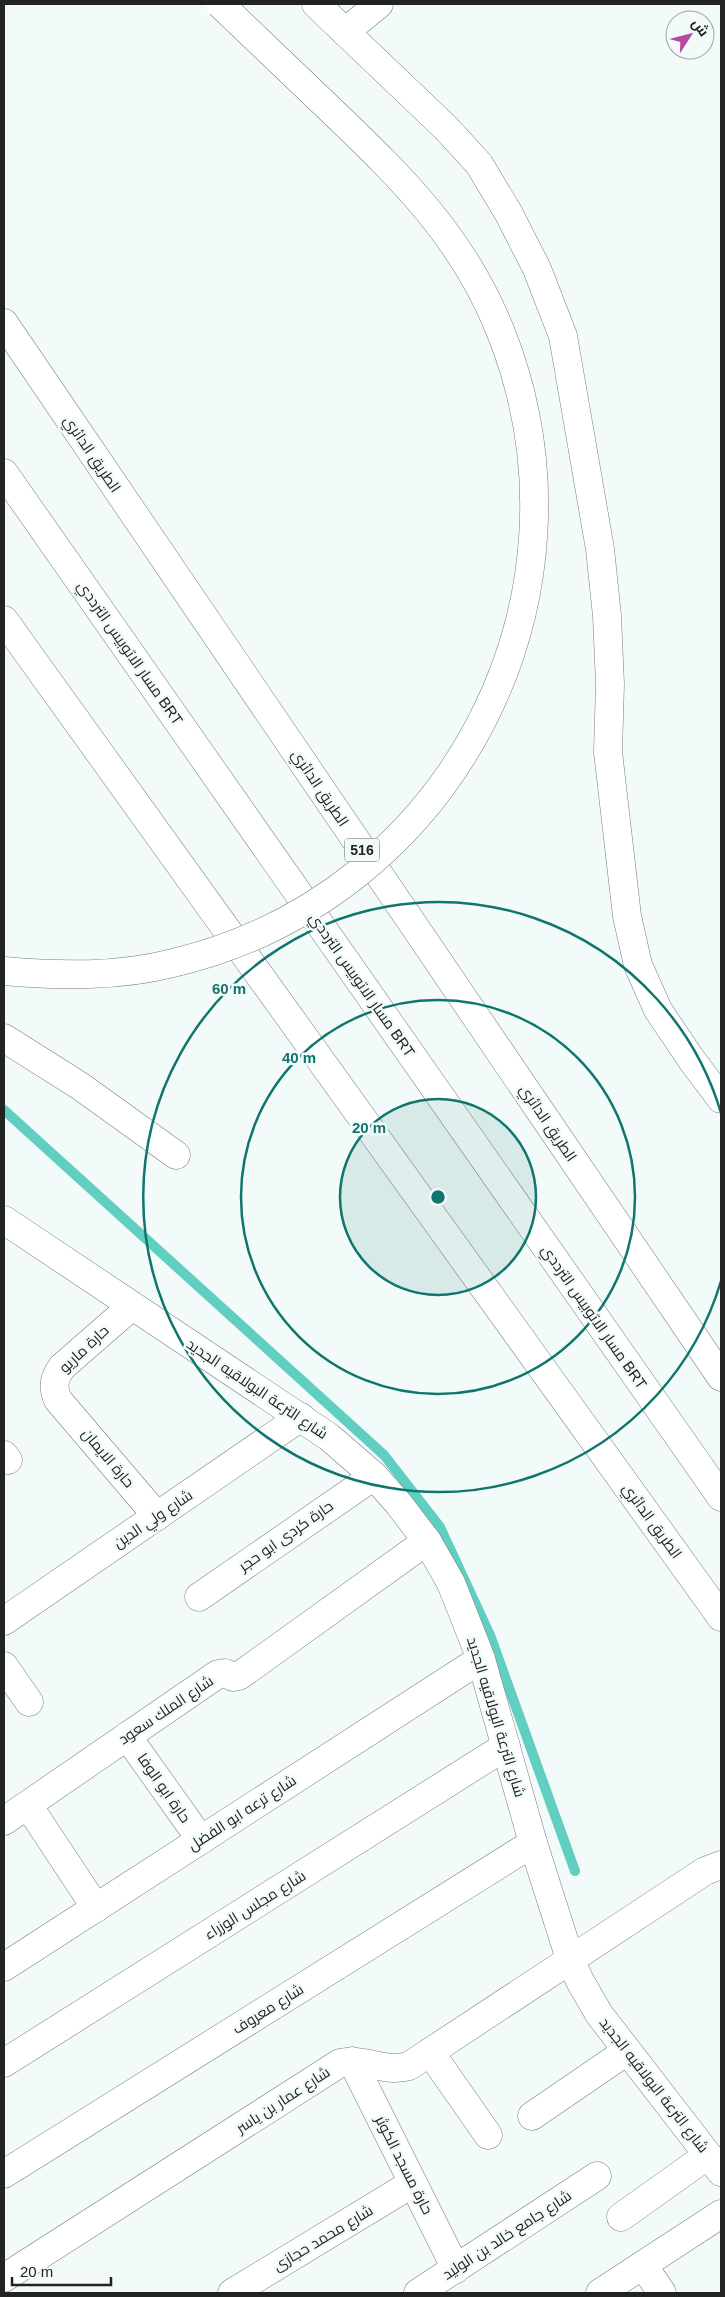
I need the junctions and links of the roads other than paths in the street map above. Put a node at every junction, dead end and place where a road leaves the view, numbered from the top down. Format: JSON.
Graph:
{"nodes":[{"id":1,"x":220,"y":4,"type":"edge"},
{"id":2,"x":316,"y":4,"type":"edge"},
{"id":3,"x":380,"y":4,"type":"edge"},
{"id":4,"x":346,"y":32,"type":"junction"},
{"id":5,"x":4,"y":323,"type":"edge"},
{"id":6,"x":4,"y":473,"type":"edge"},
{"id":7,"x":4,"y":620,"type":"edge"},
{"id":8,"x":4,"y":971,"type":"edge"},
{"id":9,"x":5,"y":1040,"type":"edge"},
{"id":10,"x":721,"y":1099,"type":"edge"},
{"id":11,"x":176,"y":1155,"type":"dead end"},
{"id":12,"x":4,"y":1220,"type":"edge"},
{"id":13,"x":132,"y":1306,"type":"junction"},
{"id":14,"x":721,"y":1378,"type":"edge"},
{"id":15,"x":58,"y":1400,"type":"joint"},
{"id":16,"x":301,"y":1417,"type":"junction"},
{"id":17,"x":374,"y":1476,"type":"junction"},
{"id":18,"x":721,"y":1497,"type":"edge"},
{"id":19,"x":157,"y":1516,"type":"junction"},
{"id":20,"x":427,"y":1541,"type":"junction"},
{"id":21,"x":199,"y":1597,"type":"dead end"},
{"id":22,"x":721,"y":1617,"type":"edge"},
{"id":23,"x":4,"y":1621,"type":"edge"},
{"id":24,"x":481,"y":1659,"type":"junction"},
{"id":25,"x":4,"y":1666,"type":"edge"},
{"id":26,"x":29,"y":1702,"type":"dead end"},
{"id":27,"x":128,"y":1736,"type":"junction"},
{"id":28,"x":506,"y":1746,"type":"junction"},
{"id":29,"x":28,"y":1805,"type":"junction"},
{"id":30,"x":4,"y":1821,"type":"edge"},
{"id":31,"x":201,"y":1840,"type":"junction"},
{"id":32,"x":533,"y":1843,"type":"junction"},
{"id":33,"x":721,"y":1865,"type":"edge"},
{"id":34,"x":96,"y":1908,"type":"junction"},
{"id":35,"x":570,"y":1959,"type":"junction"},
{"id":36,"x":4,"y":1968,"type":"edge"},
{"id":37,"x":627,"y":2051,"type":"junction"},
{"id":38,"x":430,"y":2052,"type":"junction"},
{"id":39,"x":352,"y":2061,"type":"junction"},
{"id":40,"x":4,"y":2063,"type":"edge"},
{"id":41,"x":532,"y":2116,"type":"dead end"},
{"id":42,"x":488,"y":2135,"type":"dead end"},
{"id":43,"x":715,"y":2163,"type":"edge"},
{"id":44,"x":4,"y":2174,"type":"edge"},
{"id":45,"x":597,"y":2176,"type":"dead end"},
{"id":46,"x":413,"y":2183,"type":"junction"},
{"id":47,"x":721,"y":2214,"type":"edge"},
{"id":48,"x":620,"y":2217,"type":"dead end"},
{"id":49,"x":642,"y":2265,"type":"junction"},
{"id":50,"x":456,"y":2269,"type":"junction"},
{"id":51,"x":4,"y":2278,"type":"edge"},
{"id":52,"x":232,"y":2293,"type":"edge"},
{"id":53,"x":418,"y":2293,"type":"edge"},
{"id":54,"x":600,"y":2293,"type":"edge"},
{"id":55,"x":662,"y":2293,"type":"edge"}],
"edges":[{"from":1,"to":8,"type":"main road","bridge":true},
{"from":2,"to":4,"type":"main road"},
{"from":3,"to":4,"type":"main road"},
{"from":4,"to":10,"type":"main road"},
{"from":5,"to":14,"type":"main road","name":"الطريق الدائري","number":"516"},
{"from":6,"to":18,"type":"main road","name":"مسار الاتوبيس الترددي BRT"},
{"from":7,"to":22,"type":"main road","name":"الطريق الدائري"},
{"from":9,"to":11,"type":"main road"},
{"from":12,"to":13,"type":"main road","name":"شارع الترعة البولاقيه الجديد"},
{"from":13,"to":15,"type":"main road","name":"حارة ماريو"},
{"from":13,"to":16,"type":"main road","name":"شارع الترعة البولاقيه الجديد"},
{"from":15,"to":19,"type":"main road","name":"حارة الايمان"},
{"from":16,"to":17,"type":"main road","name":"شارع الترعة البولاقيه الجديد"},
{"from":16,"to":19,"type":"main road","name":"شارع ولي الدين"},
{"from":17,"to":20,"type":"main road","name":"شارع الترعة البولاقيه الجديد"},
{"from":17,"to":21,"type":"main road","name":"حارة كردى ابو حجر"},
{"from":19,"to":23,"type":"main road","name":"شارع ولي الدين"},
{"from":20,"to":24,"type":"main road","name":"شارع الترعة البولاقيه الجديد"},
{"from":20,"to":27,"type":"main road","name":"شارع الملك سعود"},
{"from":24,"to":28,"type":"main road","name":"شارع الترعة البولاقيه الجديد"},
{"from":24,"to":31,"type":"main road","name":"شارع ترعه ابو الفضل"},
{"from":25,"to":26,"type":"main road"},
{"from":27,"to":29,"type":"main road","name":"شارع الملك سعود"},
{"from":27,"to":31,"type":"main road","name":"حارة ابو الوفا"},
{"from":28,"to":32,"type":"main road","name":"شارع الترعة البولاقيه الجديد"},
{"from":28,"to":40,"type":"main road","name":"شارع مجلس الوزراء"},
{"from":29,"to":30,"type":"main road","name":"شارع الملك سعود"},
{"from":29,"to":34,"type":"main road"},
{"from":31,"to":34,"type":"main road","name":"شارع ترعه ابو الفضل"},
{"from":32,"to":35,"type":"main road","name":"شارع الترعة البولاقيه الجديد"},
{"from":32,"to":44,"type":"main road","name":"شارع معروف"},
{"from":33,"to":35,"type":"main road"},
{"from":34,"to":36,"type":"main road","name":"شارع ترعه ابو الفضل"},
{"from":35,"to":37,"type":"main road","name":"شارع الترعة البولاقيه الجديد"},
{"from":35,"to":38,"type":"main road"},
{"from":37,"to":41,"type":"main road"},
{"from":37,"to":43,"type":"main road","name":"شارع الترعة البولاقيه الجديد"},
{"from":38,"to":39,"type":"main road"},
{"from":38,"to":42,"type":"main road"},
{"from":39,"to":46,"type":"main road","name":"حارة مسجد الكوثر"},
{"from":39,"to":51,"type":"main road","name":"شارع عمار بن ياسر"},
{"from":43,"to":48,"type":"main road"},
{"from":45,"to":50,"type":"main road","name":"شارع جامع خالد بن الوليد"},
{"from":46,"to":50,"type":"main road","name":"حارة مسجد الكوثر"},
{"from":46,"to":52,"type":"main road","name":"شارع محمد حجازى"},
{"from":47,"to":49,"type":"main road"},
{"from":49,"to":54,"type":"main road"},
{"from":49,"to":55,"type":"main road"},
{"from":50,"to":53,"type":"main road","name":"شارع جامع خالد بن الوليد"}]}
